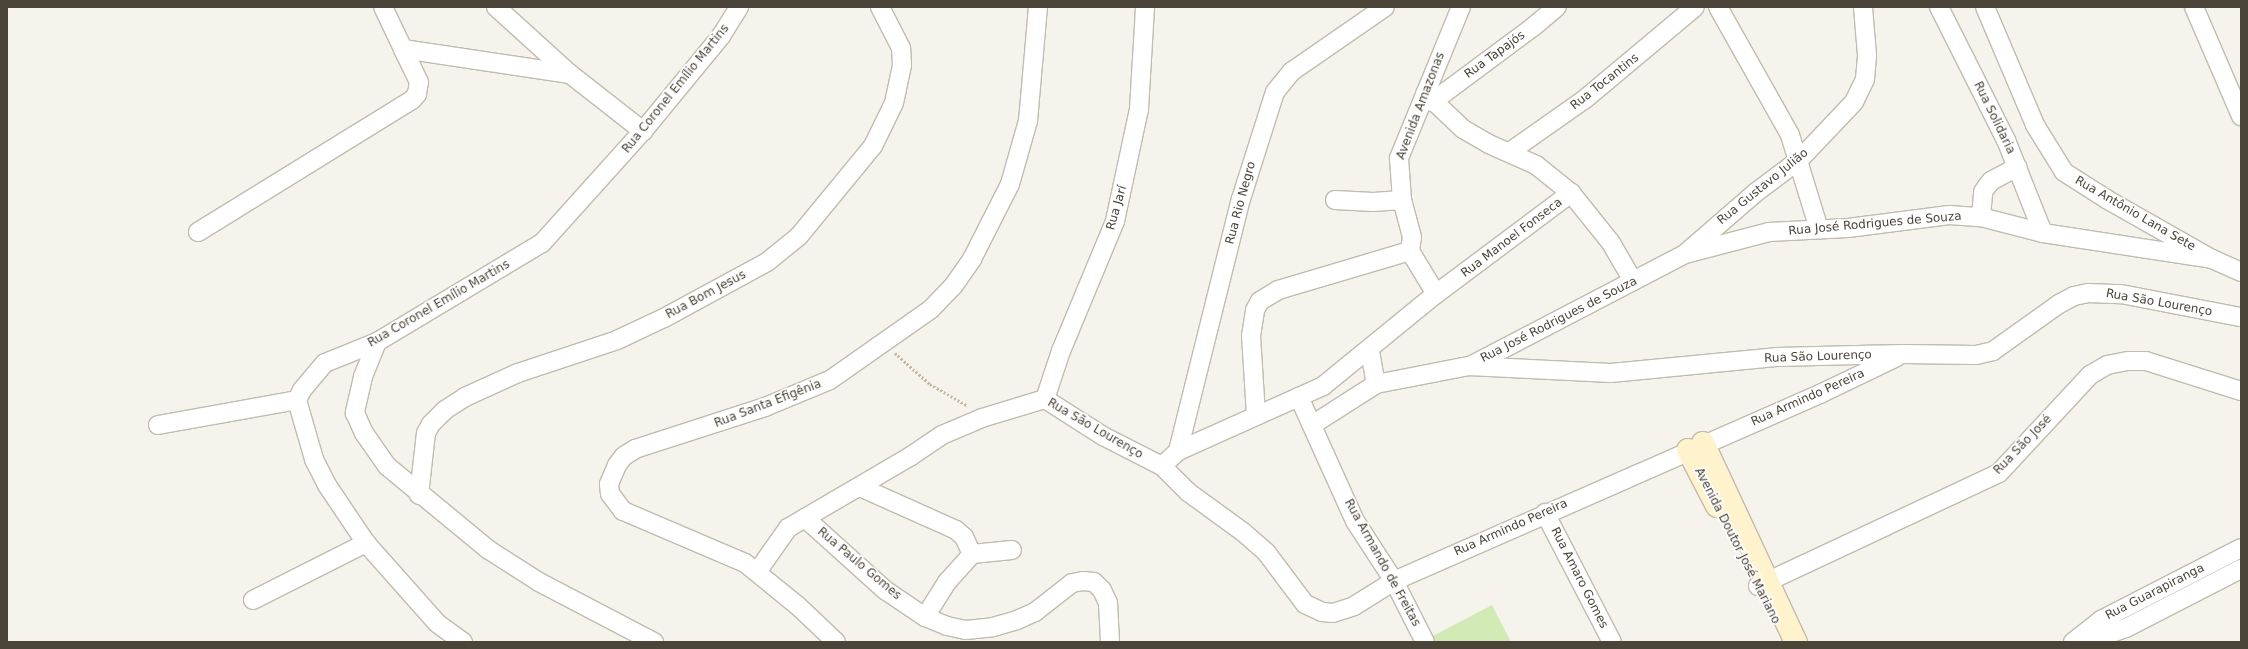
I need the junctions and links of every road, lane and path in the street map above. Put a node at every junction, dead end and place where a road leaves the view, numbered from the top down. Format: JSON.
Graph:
{"nodes":[{"id":1,"x":383,"y":7,"type":"edge"},
{"id":2,"x":496,"y":7,"type":"edge"},
{"id":3,"x":738,"y":7,"type":"edge"},
{"id":4,"x":880,"y":7,"type":"edge"},
{"id":5,"x":1038,"y":7,"type":"edge"},
{"id":6,"x":1145,"y":7,"type":"edge"},
{"id":7,"x":1385,"y":7,"type":"edge"},
{"id":8,"x":1461,"y":7,"type":"edge"},
{"id":9,"x":1556,"y":7,"type":"edge"},
{"id":10,"x":1695,"y":7,"type":"edge"},
{"id":11,"x":1718,"y":7,"type":"edge"},
{"id":12,"x":1863,"y":7,"type":"edge"},
{"id":13,"x":1939,"y":7,"type":"edge"},
{"id":14,"x":1985,"y":7,"type":"edge"},
{"id":15,"x":2194,"y":7,"type":"edge"},
{"id":16,"x":403,"y":49,"type":"junction"},
{"id":17,"x":570,"y":74,"type":"junction"},
{"id":18,"x":1429,"y":97,"type":"junction"},
{"id":19,"x":2241,"y":116,"type":"edge"},
{"id":20,"x":643,"y":131,"type":"junction"},
{"id":21,"x":1511,"y":152,"type":"junction"},
{"id":22,"x":1799,"y":160,"type":"junction"},
{"id":23,"x":2017,"y":167,"type":"junction"},
{"id":24,"x":1571,"y":193,"type":"junction"},
{"id":25,"x":1334,"y":200,"type":"dead end"},
{"id":26,"x":1402,"y":200,"type":"junction"},
{"id":27,"x":1981,"y":217,"type":"junction"},
{"id":28,"x":1819,"y":229,"type":"junction"},
{"id":29,"x":198,"y":232,"type":"dead end"},
{"id":30,"x":2043,"y":232,"type":"junction"},
{"id":31,"x":1410,"y":251,"type":"junction"},
{"id":32,"x":1685,"y":254,"type":"junction"},
{"id":33,"x":2212,"y":259,"type":"junction"},
{"id":34,"x":2241,"y":272,"type":"edge"},
{"id":35,"x":1633,"y":281,"type":"junction"},
{"id":36,"x":1436,"y":294,"type":"junction"},
{"id":37,"x":2241,"y":317,"type":"edge"},
{"id":38,"x":377,"y":342,"type":"junction"},
{"id":39,"x":884,"y":343,"type":"junction"},
{"id":40,"x":1370,"y":351,"type":"junction"},
{"id":41,"x":1903,"y":354,"type":"junction"},
{"id":42,"x":1469,"y":366,"type":"junction"},
{"id":43,"x":1376,"y":384,"type":"junction"},
{"id":44,"x":2241,"y":391,"type":"edge"},
{"id":45,"x":1299,"y":397,"type":"junction"},
{"id":46,"x":1045,"y":399,"type":"junction"},
{"id":47,"x":297,"y":400,"type":"junction"},
{"id":48,"x":1256,"y":415,"type":"junction"},
{"id":49,"x":982,"y":418,"type":"junction"},
{"id":50,"x":158,"y":425,"type":"dead end"},
{"id":51,"x":1312,"y":425,"type":"junction"},
{"id":52,"x":1696,"y":447,"type":"junction"},
{"id":53,"x":1178,"y":450,"type":"junction"},
{"id":54,"x":1162,"y":466,"type":"junction"},
{"id":55,"x":860,"y":487,"type":"junction"},
{"id":56,"x":419,"y":495,"type":"junction"},
{"id":57,"x":1545,"y":513,"type":"junction"},
{"id":58,"x":805,"y":518,"type":"junction"},
{"id":59,"x":366,"y":543,"type":"junction"},
{"id":60,"x":2241,"y":548,"type":"edge"},
{"id":61,"x":1012,"y":550,"type":"dead end"},
{"id":62,"x":972,"y":554,"type":"junction"},
{"id":63,"x":2241,"y":569,"type":"edge"},
{"id":64,"x":757,"y":572,"type":"junction"},
{"id":65,"x":1394,"y":580,"type":"junction"},
{"id":66,"x":1763,"y":584,"type":"junction"},
{"id":67,"x":253,"y":600,"type":"dead end"},
{"id":68,"x":2117,"y":612,"type":"junction"},
{"id":69,"x":925,"y":617,"type":"junction"},
{"id":70,"x":2107,"y":633,"type":"edge"},
{"id":71,"x":2130,"y":635,"type":"edge"},
{"id":72,"x":463,"y":642,"type":"edge"},
{"id":73,"x":654,"y":642,"type":"edge"},
{"id":74,"x":836,"y":642,"type":"edge"},
{"id":75,"x":1110,"y":642,"type":"edge"},
{"id":76,"x":1425,"y":642,"type":"edge"},
{"id":77,"x":1612,"y":642,"type":"edge"},
{"id":78,"x":1787,"y":642,"type":"edge"},
{"id":79,"x":1796,"y":642,"type":"edge"},
{"id":80,"x":2073,"y":642,"type":"edge"},
{"id":81,"x":2086,"y":642,"type":"edge"}],
"edges":[{"from":1,"to":16,"type":"street"},
{"from":2,"to":17,"type":"street"},
{"from":3,"to":20,"type":"street","name":"Rua Coronel Emílio Martins"},
{"from":4,"to":56,"type":"street","name":"Rua Bom Jesus"},
{"from":5,"to":39,"type":"street","name":"Rua Santa Efigênia"},
{"from":6,"to":46,"type":"street","name":"Rua Jarí"},
{"from":7,"to":53,"type":"street","name":"Rua Rio Negro"},
{"from":8,"to":18,"type":"street","name":"Avenida Amazonas"},
{"from":9,"to":18,"type":"street","name":"Rua Tapajós"},
{"from":10,"to":21,"type":"street","name":"Rua Tocantins"},
{"from":11,"to":22,"type":"street"},
{"from":12,"to":22,"type":"street","name":"Rua Gustavo Julião"},
{"from":13,"to":23,"type":"street","name":"Rua Solidaria"},
{"from":14,"to":33,"type":"street","name":"Rua Antônio Lana Sete"},
{"from":15,"to":19,"type":"street"},
{"from":16,"to":17,"type":"street"},
{"from":16,"to":29,"type":"street"},
{"from":17,"to":20,"type":"street"},
{"from":18,"to":21,"type":"street","name":"Rua Manoel Fonseca"},
{"from":18,"to":26,"type":"street","name":"Avenida Amazonas"},
{"from":20,"to":38,"type":"street","name":"Rua Coronel Emílio Martins"},
{"from":21,"to":24,"type":"street","name":"Rua Manoel Fonseca"},
{"from":22,"to":28,"type":"street"},
{"from":22,"to":32,"type":"street","name":"Rua Gustavo Julião"},
{"from":23,"to":27,"type":"street"},
{"from":23,"to":30,"type":"street","name":"Rua Solidaria"},
{"from":24,"to":35,"type":"street"},
{"from":24,"to":36,"type":"street","name":"Rua Manoel Fonseca"},
{"from":25,"to":26,"type":"street"},
{"from":26,"to":31,"type":"street","name":"Avenida Amazonas"},
{"from":27,"to":28,"type":"street","name":"Rua José Rodrigues de Souza"},
{"from":27,"to":30,"type":"street","name":"Rua José Rodrigues de Souza"},
{"from":28,"to":32,"type":"street","name":"Rua José Rodrigues de Souza"},
{"from":30,"to":33,"type":"street","name":"Rua José Rodrigues de Souza"},
{"from":31,"to":36,"type":"street"},
{"from":31,"to":48,"type":"street"},
{"from":32,"to":35,"type":"street","name":"Rua José Rodrigues de Souza"},
{"from":33,"to":34,"type":"street","name":"Rua Antônio Lana Sete"},
{"from":35,"to":42,"type":"street","name":"Rua José Rodrigues de Souza"},
{"from":36,"to":40,"type":"street","name":"Rua Manoel Fonseca"},
{"from":37,"to":41,"type":"street","name":"Rua São Lourenço"},
{"from":38,"to":47,"type":"street","name":"Rua Coronel Emílio Martins"},
{"from":38,"to":56,"type":"street"},
{"from":39,"to":49,"type":"path"},
{"from":39,"to":64,"type":"street","name":"Rua Santa Efigênia"},
{"from":40,"to":43,"type":"street"},
{"from":40,"to":45,"type":"street","name":"Rua Manoel Fonseca"},
{"from":41,"to":42,"type":"street","name":"Rua São Lourenço"},
{"from":41,"to":52,"type":"street","name":"Rua Armindo Pereira"},
{"from":42,"to":43,"type":"street","name":"Rua São Lourenço"},
{"from":43,"to":51,"type":"street"},
{"from":44,"to":66,"type":"street","name":"Rua São José"},
{"from":45,"to":48,"type":"street"},
{"from":45,"to":51,"type":"street","name":"Rua Armando de Freitas"},
{"from":46,"to":49,"type":"street","name":"Rua São Lourenço"},
{"from":46,"to":54,"type":"street","name":"Rua São Lourenço"},
{"from":47,"to":50,"type":"street"},
{"from":47,"to":59,"type":"street"},
{"from":48,"to":53,"type":"street"},
{"from":49,"to":55,"type":"street","name":"Rua São Lourenço"},
{"from":51,"to":65,"type":"street","name":"Rua Armando de Freitas"},
{"from":52,"to":57,"type":"street","name":"Rua Armindo Pereira"},
{"from":52,"to":66,"type":"street","name":"Avenida Doutor José Mariano"},
{"from":53,"to":54,"type":"street"},
{"from":54,"to":65,"type":"street","name":"Rua Armindo Pereira"},
{"from":55,"to":58,"type":"street","name":"Rua São Lourenço"},
{"from":55,"to":62,"type":"street"},
{"from":56,"to":73,"type":"street"},
{"from":57,"to":65,"type":"street","name":"Rua Armindo Pereira"},
{"from":57,"to":77,"type":"street","name":"Rua Amaro Gomes"},
{"from":58,"to":64,"type":"street","name":"Rua São Lourenço"},
{"from":58,"to":69,"type":"street","name":"Rua Paulo Gomes"},
{"from":59,"to":67,"type":"street"},
{"from":59,"to":72,"type":"street"},
{"from":60,"to":68,"type":"street","name":"Rua Guarapiranga"},
{"from":61,"to":62,"type":"street"},
{"from":62,"to":69,"type":"street"},
{"from":63,"to":71,"type":"street"},
{"from":64,"to":74,"type":"street","name":"Rua Santa Efigênia"},
{"from":65,"to":76,"type":"street","name":"Rua Armando de Freitas"},
{"from":66,"to":78,"type":"street","name":"Avenida Doutor José Mariano"},
{"from":66,"to":79,"type":"street"},
{"from":68,"to":70,"type":"street","name":"Rua Guarapiranga"},
{"from":68,"to":71,"type":"street"},
{"from":69,"to":75,"type":"street","name":"Rua Paulo Gomes"},
{"from":70,"to":71,"type":"street"},
{"from":70,"to":80,"type":"street","name":"Rua Guarapiranga"},
{"from":70,"to":81,"type":"street","name":"Rua Guarapiranga"}]}
